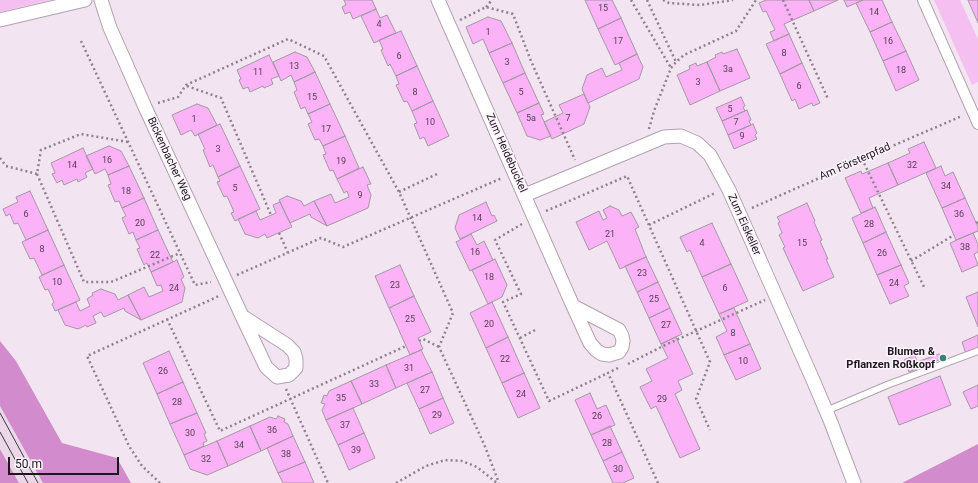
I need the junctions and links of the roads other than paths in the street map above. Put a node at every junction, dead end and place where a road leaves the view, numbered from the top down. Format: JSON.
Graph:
{"nodes":[{"id":1,"x":85,"y":0,"type":"edge"},
{"id":2,"x":101,"y":0,"type":"edge"},
{"id":3,"x":438,"y":0,"type":"edge"},
{"id":4,"x":923,"y":0,"type":"edge"},
{"id":5,"x":0,"y":20,"type":"edge"},
{"id":6,"x":978,"y":124,"type":"edge"},
{"id":7,"x":525,"y":195,"type":"junction"},
{"id":8,"x":573,"y":306,"type":"dead end"},
{"id":9,"x":242,"y":316,"type":"junction"},
{"id":10,"x":978,"y":352,"type":"edge"},
{"id":11,"x":826,"y":411,"type":"junction"},
{"id":12,"x":854,"y":483,"type":"edge"}],
"edges":[{"from":1,"to":5,"type":"street"},
{"from":2,"to":9,"type":"street","name":"Bickenbacher Weg"},
{"from":3,"to":7,"type":"street","name":"Zum Heidebuckel"},
{"from":4,"to":6,"type":"street"},
{"from":7,"to":8,"type":"street","name":"Zum Heidebuckel"},
{"from":7,"to":11,"type":"street","name":"Zum Eiskeller"},
{"from":9,"to":9,"type":"street","name":"Bickenbacher Weg"},
{"from":10,"to":11,"type":"lane"},
{"from":11,"to":12,"type":"street","name":"Zum Eiskeller"}]}
